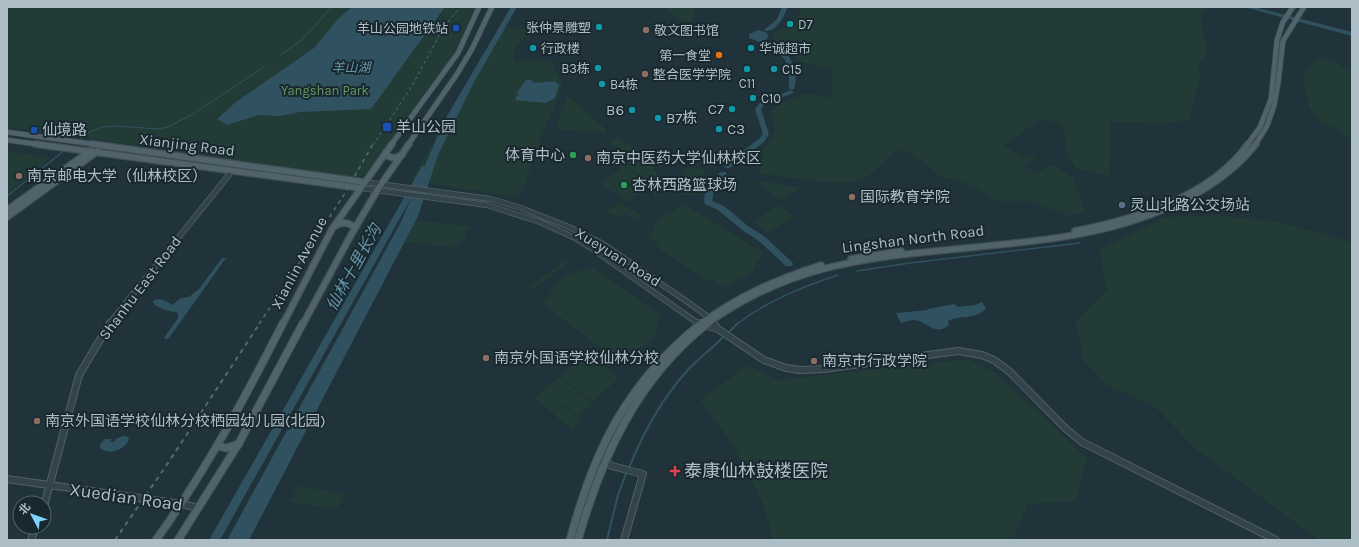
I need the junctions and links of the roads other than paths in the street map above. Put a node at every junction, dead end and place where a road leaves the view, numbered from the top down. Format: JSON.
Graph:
{"nodes":[{"id":1,"x":478,"y":7,"type":"edge"},
{"id":2,"x":492,"y":7,"type":"edge"},
{"id":3,"x":1303,"y":7,"type":"edge"},
{"id":4,"x":1293,"y":8,"type":"edge"},
{"id":5,"x":7,"y":132,"type":"edge"},
{"id":6,"x":7,"y":140,"type":"edge"},
{"id":7,"x":100,"y":146,"type":"junction"},
{"id":8,"x":88,"y":152,"type":"junction"},
{"id":9,"x":386,"y":152,"type":"junction"},
{"id":10,"x":97,"y":153,"type":"junction"},
{"id":11,"x":402,"y":155,"type":"junction"},
{"id":12,"x":232,"y":171,"type":"junction"},
{"id":13,"x":382,"y":183,"type":"junction"},
{"id":14,"x":362,"y":185,"type":"junction"},
{"id":15,"x":378,"y":190,"type":"junction"},
{"id":16,"x":7,"y":210,"type":"edge"},
{"id":17,"x":7,"y":217,"type":"edge"},
{"id":18,"x":332,"y":229,"type":"junction"},
{"id":19,"x":354,"y":230,"type":"junction"},
{"id":20,"x":710,"y":319,"type":"junction"},
{"id":21,"x":701,"y":325,"type":"junction"},
{"id":22,"x":718,"y":329,"type":"junction"},
{"id":23,"x":239,"y":443,"type":"junction"},
{"id":24,"x":218,"y":446,"type":"junction"},
{"id":25,"x":604,"y":462,"type":"junction"},
{"id":26,"x":7,"y":479,"type":"edge"},
{"id":27,"x":49,"y":486,"type":"junction"},
{"id":28,"x":47,"y":495,"type":"edge"},
{"id":29,"x":182,"y":504,"type":"junction"},
{"id":30,"x":198,"y":508,"type":"junction"},
{"id":31,"x":156,"y":540,"type":"edge"},
{"id":32,"x":178,"y":540,"type":"edge"},
{"id":33,"x":570,"y":540,"type":"edge"},
{"id":34,"x":578,"y":540,"type":"edge"},
{"id":35,"x":624,"y":540,"type":"edge"},
{"id":36,"x":1276,"y":540,"type":"edge"}],
"edges":[{"from":1,"to":9,"type":"main road","name":"Xianlin Avenue"},
{"from":2,"to":11,"type":"main road","name":"Xianlin Avenue"},
{"from":3,"to":20,"type":"main road","name":"Lingshan North Road"},
{"from":4,"to":20,"type":"main road","name":"Lingshan North Road"},
{"from":5,"to":7,"type":"main road","name":"Xianjing Road"},
{"from":6,"to":8,"type":"main road","name":"Xianjing Road"},
{"from":7,"to":8,"type":"main road"},
{"from":7,"to":10,"type":"main road"},
{"from":7,"to":14,"type":"main road","name":"Xianjing Road"},
{"from":8,"to":10,"type":"main road","name":"Xianjing Road"},
{"from":8,"to":16,"type":"main road"},
{"from":9,"to":11,"type":"main road"},
{"from":9,"to":14,"type":"main road","name":"Xianlin Avenue"},
{"from":10,"to":12,"type":"main road","name":"Xianjing Road"},
{"from":10,"to":17,"type":"main road"},
{"from":11,"to":13,"type":"main road","name":"Xianlin Avenue"},
{"from":12,"to":14,"type":"main road","name":"Xianjing Road"},
{"from":12,"to":27,"type":"street","name":"Shanhu East Road"},
{"from":13,"to":14,"type":"street","name":"Xueyuan Road"},
{"from":13,"to":15,"type":"main road","name":"Xianlin Avenue"},
{"from":13,"to":20,"type":"street","name":"Xueyuan Road"},
{"from":14,"to":15,"type":"street","name":"Xueyuan Road"},
{"from":14,"to":18,"type":"main road","name":"Xianlin Avenue"},
{"from":15,"to":19,"type":"main road","name":"Xianlin Avenue"},
{"from":15,"to":21,"type":"street","name":"Xueyuan Road"},
{"from":18,"to":19,"type":"main road"},
{"from":18,"to":24,"type":"main road","name":"Xianlin Avenue"},
{"from":19,"to":23,"type":"main road","name":"Xianlin Avenue"},
{"from":20,"to":21,"type":"main road","name":"Lingshan North Road"},
{"from":20,"to":22,"type":"street","name":"Xueyuan Road"},
{"from":21,"to":22,"type":"street","name":"Xueyuan Road"},
{"from":21,"to":25,"type":"main road","name":"Lingshan North Road"},
{"from":21,"to":33,"type":"main road","name":"Lingshan North Road"},
{"from":22,"to":36,"type":"street","name":"Xueyuan Road"},
{"from":23,"to":24,"type":"main road"},
{"from":23,"to":30,"type":"main road","name":"Xianlin Avenue"},
{"from":24,"to":29,"type":"main road","name":"Xianlin Avenue"},
{"from":25,"to":34,"type":"main road","name":"Lingshan North Road"},
{"from":25,"to":35,"type":"street"},
{"from":26,"to":27,"type":"street","name":"Xuedian Road"},
{"from":27,"to":28,"type":"street","name":"Shanhu East Road"},
{"from":27,"to":29,"type":"street","name":"Xuedian Road"},
{"from":29,"to":30,"type":"street","name":"Xuedian Road"},
{"from":29,"to":31,"type":"main road","name":"Xianlin Avenue"},
{"from":30,"to":32,"type":"main road","name":"Xianlin Avenue"}]}
